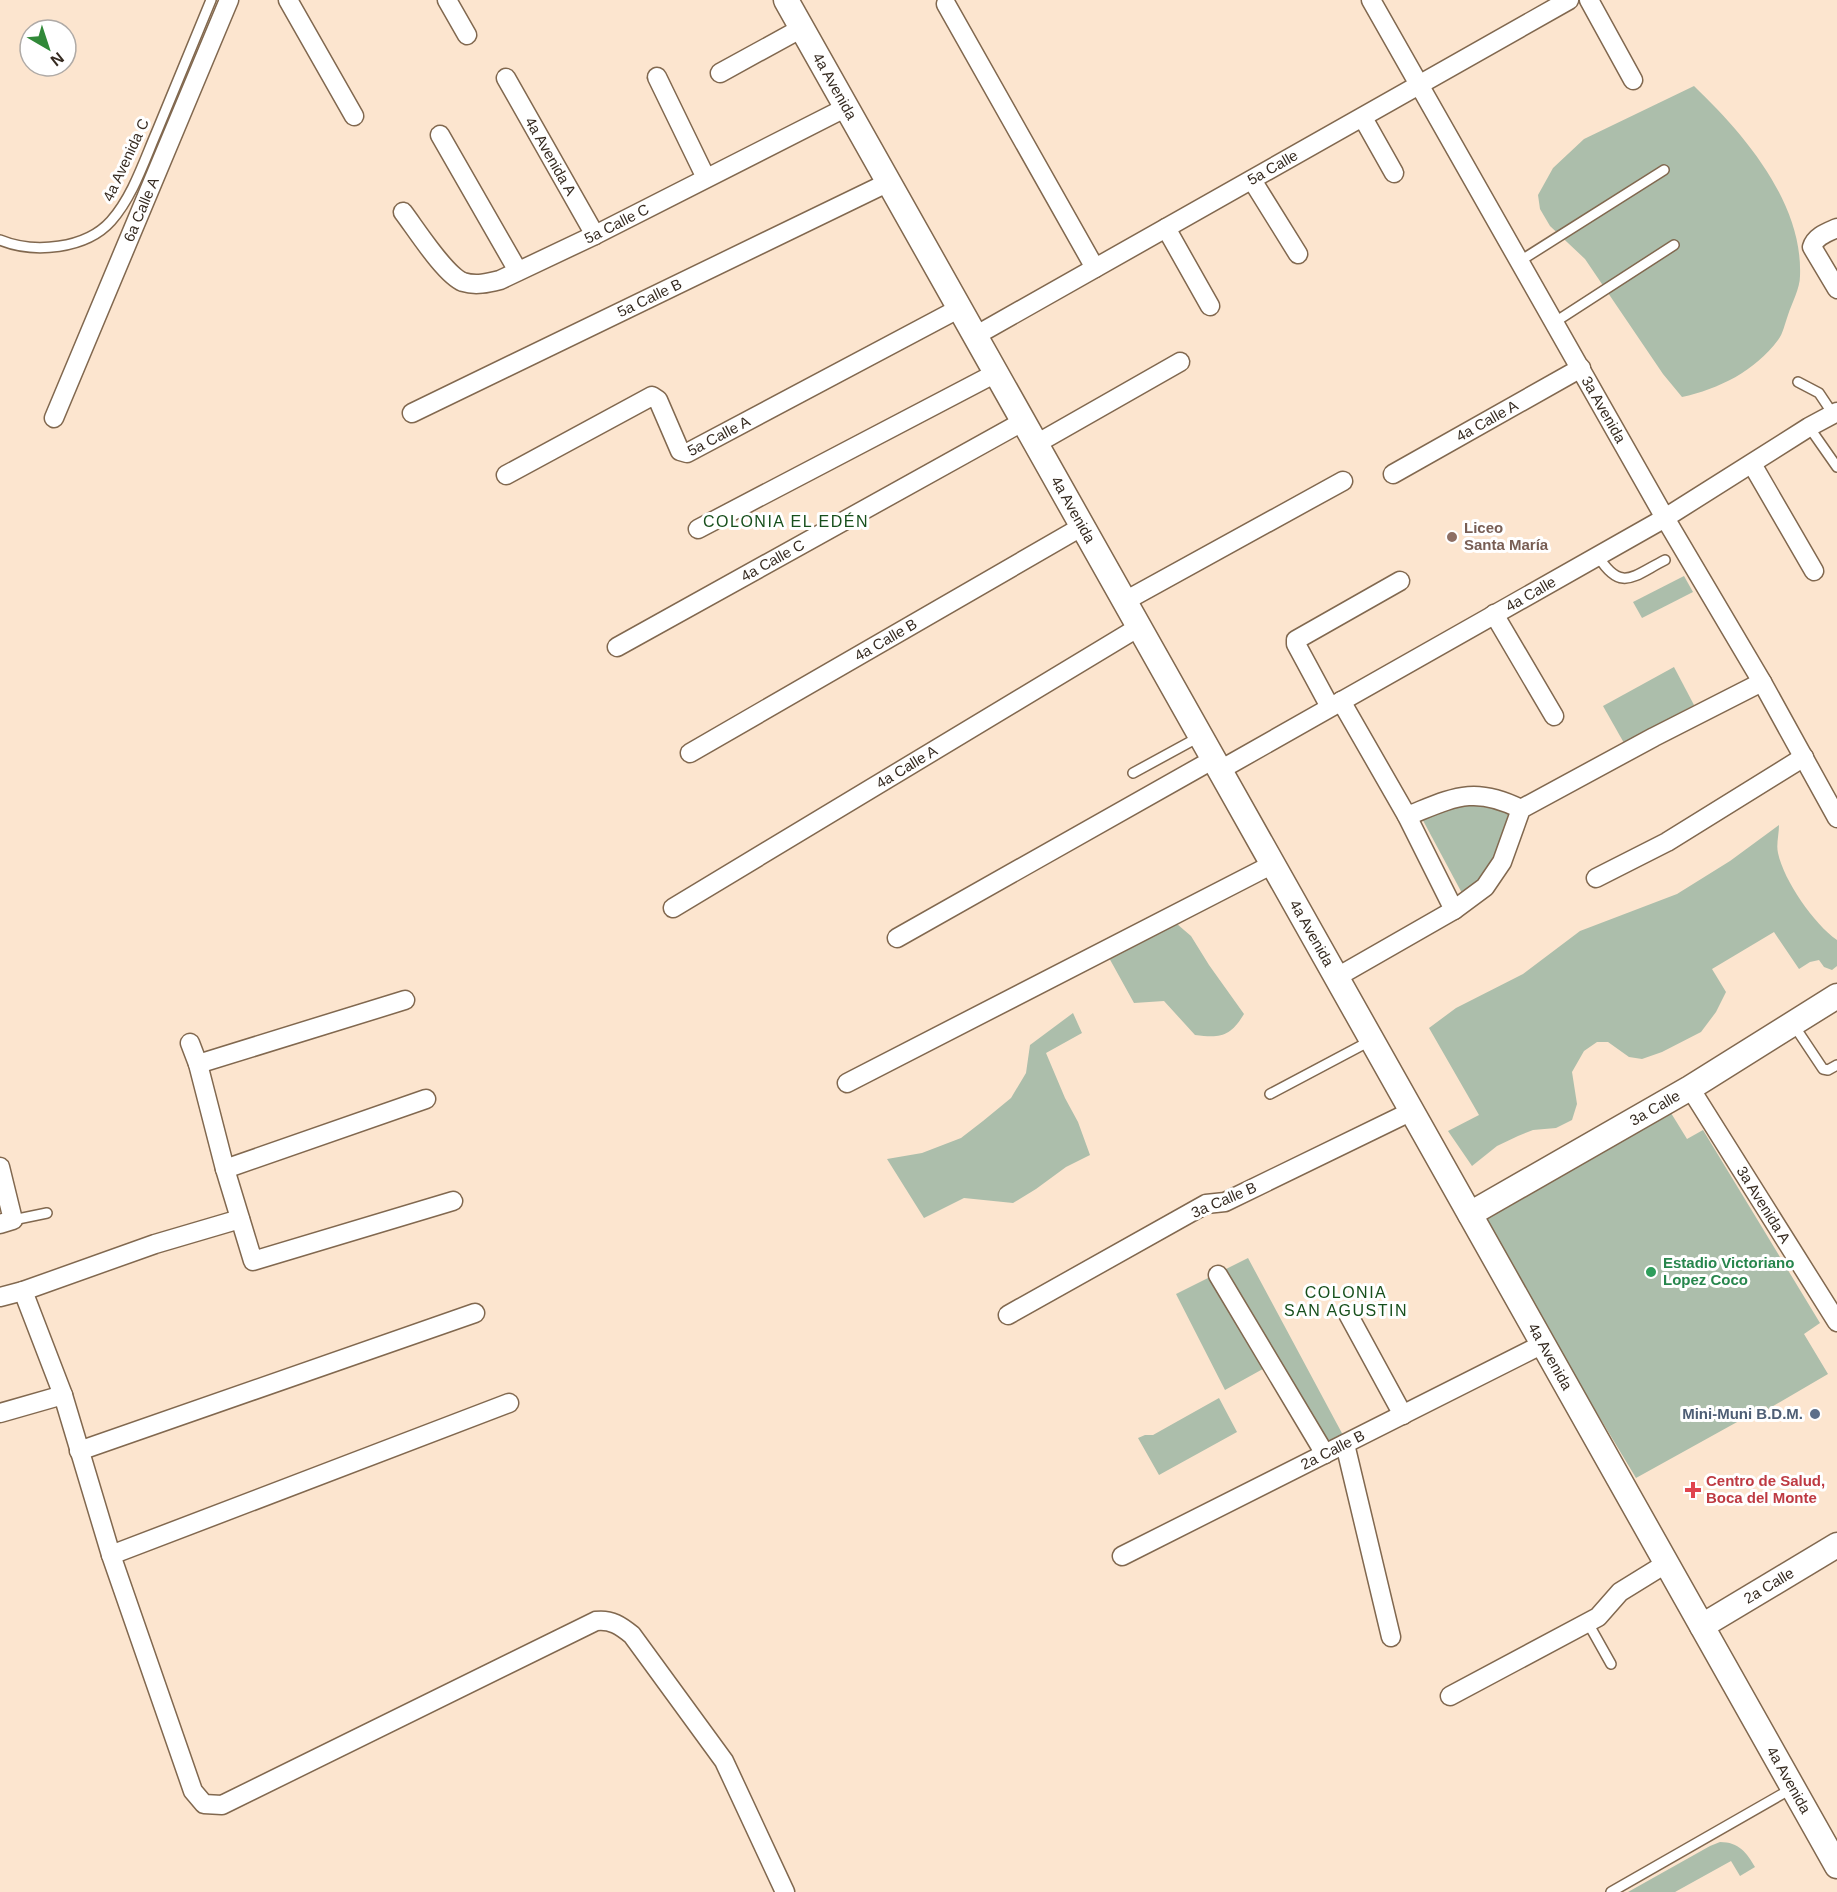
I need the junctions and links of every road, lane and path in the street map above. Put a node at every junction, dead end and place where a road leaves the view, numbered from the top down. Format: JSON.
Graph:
{"nodes":[{"id":1,"x":211,"y":0,"type":"edge"},
{"id":2,"x":229,"y":0,"type":"edge"},
{"id":3,"x":288,"y":0,"type":"edge"},
{"id":4,"x":447,"y":0,"type":"edge"},
{"id":5,"x":786,"y":0,"type":"edge"},
{"id":6,"x":1371,"y":0,"type":"edge"},
{"id":7,"x":1569,"y":0,"type":"edge"},
{"id":8,"x":1589,"y":0,"type":"edge"},
{"id":9,"x":946,"y":4,"type":"dead end"},
{"id":10,"x":802,"y":28,"type":"junction"},
{"id":11,"x":467,"y":35,"type":"dead end"},
{"id":12,"x":720,"y":73,"type":"dead end"},
{"id":13,"x":657,"y":77,"type":"dead end"},
{"id":14,"x":506,"y":78,"type":"dead end"},
{"id":15,"x":1633,"y":80,"type":"dead end"},
{"id":16,"x":1420,"y":85,"type":"junction"},
{"id":17,"x":847,"y":107,"type":"junction"},
{"id":18,"x":354,"y":116,"type":"dead end"},
{"id":19,"x":1363,"y":118,"type":"junction"},
{"id":20,"x":440,"y":135,"type":"dead end"},
{"id":21,"x":1664,"y":171,"type":"dead end"},
{"id":22,"x":1394,"y":172,"type":"dead end"},
{"id":23,"x":706,"y":178,"type":"junction"},
{"id":24,"x":1252,"y":180,"type":"junction"},
{"id":25,"x":889,"y":182,"type":"junction"},
{"id":26,"x":403,"y":212,"type":"dead end"},
{"id":27,"x":1166,"y":228,"type":"junction"},
{"id":28,"x":1837,"y":228,"type":"edge"},
{"id":29,"x":595,"y":235,"type":"junction"},
{"id":30,"x":0,"y":240,"type":"edge"},
{"id":31,"x":1674,"y":245,"type":"dead end"},
{"id":32,"x":1298,"y":254,"type":"dead end"},
{"id":33,"x":1520,"y":261,"type":"junction"},
{"id":34,"x":1095,"y":268,"type":"junction"},
{"id":35,"x":518,"y":271,"type":"junction"},
{"id":36,"x":1837,"y":289,"type":"edge"},
{"id":37,"x":1210,"y":306,"type":"dead end"},
{"id":38,"x":960,"y":308,"type":"junction"},
{"id":39,"x":1555,"y":322,"type":"junction"},
{"id":40,"x":975,"y":336,"type":"junction"},
{"id":41,"x":1180,"y":362,"type":"dead end"},
{"id":42,"x":1581,"y":368,"type":"junction"},
{"id":43,"x":996,"y":373,"type":"junction"},
{"id":44,"x":1798,"y":382,"type":"dead end"},
{"id":45,"x":411,"y":413,"type":"dead end"},
{"id":46,"x":1835,"y":413,"type":"edge"},
{"id":47,"x":54,"y":418,"type":"dead end"},
{"id":48,"x":1024,"y":421,"type":"junction"},
{"id":49,"x":1809,"y":427,"type":"junction"},
{"id":50,"x":1036,"y":444,"type":"junction"},
{"id":51,"x":1752,"y":464,"type":"junction"},
{"id":52,"x":1837,"y":467,"type":"edge"},
{"id":53,"x":1393,"y":474,"type":"dead end"},
{"id":54,"x":506,"y":475,"type":"dead end"},
{"id":55,"x":1342,"y":481,"type":"dead end"},
{"id":56,"x":1665,"y":518,"type":"junction"},
{"id":57,"x":1083,"y":526,"type":"junction"},
{"id":58,"x":698,"y":529,"type":"dead end"},
{"id":59,"x":1598,"y":556,"type":"junction"},
{"id":60,"x":1665,"y":560,"type":"dead end"},
{"id":61,"x":1814,"y":571,"type":"dead end"},
{"id":62,"x":1400,"y":581,"type":"dead end"},
{"id":63,"x":1125,"y":601,"type":"junction"},
{"id":64,"x":1494,"y":614,"type":"junction"},
{"id":65,"x":1139,"y":627,"type":"junction"},
{"id":66,"x":617,"y":647,"type":"dead end"},
{"id":67,"x":1762,"y":682,"type":"junction"},
{"id":68,"x":1335,"y":704,"type":"junction"},
{"id":69,"x":1554,"y":716,"type":"dead end"},
{"id":70,"x":1201,"y":736,"type":"junction"},
{"id":71,"x":690,"y":753,"type":"dead end"},
{"id":72,"x":1804,"y":757,"type":"junction"},
{"id":73,"x":1217,"y":765,"type":"junction"},
{"id":74,"x":1133,"y":773,"type":"dead end"},
{"id":75,"x":1834,"y":807,"type":"edge"},
{"id":76,"x":1521,"y":809,"type":"junction"},
{"id":77,"x":1407,"y":816,"type":"junction"},
{"id":78,"x":1273,"y":864,"type":"junction"},
{"id":79,"x":1596,"y":878,"type":"dead end"},
{"id":80,"x":673,"y":908,"type":"dead end"},
{"id":81,"x":1454,"y":910,"type":"junction"},
{"id":82,"x":897,"y":938,"type":"dead end"},
{"id":83,"x":1337,"y":977,"type":"junction"},
{"id":84,"x":1837,"y":996,"type":"edge"},
{"id":85,"x":405,"y":1000,"type":"dead end"},
{"id":86,"x":1793,"y":1024,"type":"junction"},
{"id":87,"x":1372,"y":1040,"type":"junction"},
{"id":88,"x":190,"y":1043,"type":"dead end"},
{"id":89,"x":198,"y":1064,"type":"junction"},
{"id":90,"x":1837,"y":1065,"type":"edge"},
{"id":91,"x":847,"y":1083,"type":"dead end"},
{"id":92,"x":1690,"y":1088,"type":"junction"},
{"id":93,"x":1270,"y":1094,"type":"dead end"},
{"id":94,"x":426,"y":1099,"type":"dead end"},
{"id":95,"x":1412,"y":1111,"type":"junction"},
{"id":96,"x":0,"y":1167,"type":"edge"},
{"id":97,"x":225,"y":1169,"type":"junction"},
{"id":98,"x":453,"y":1201,"type":"dead end"},
{"id":99,"x":47,"y":1212,"type":"dead end"},
{"id":100,"x":1470,"y":1214,"type":"junction"},
{"id":101,"x":240,"y":1219,"type":"junction"},
{"id":102,"x":6,"y":1222,"type":"edge"},
{"id":103,"x":1218,"y":1275,"type":"dead end"},
{"id":104,"x":24,"y":1291,"type":"junction"},
{"id":105,"x":0,"y":1297,"type":"edge"},
{"id":106,"x":475,"y":1312,"type":"dead end"},
{"id":107,"x":1348,"y":1314,"type":"dead end"},
{"id":108,"x":1008,"y":1315,"type":"dead end"},
{"id":109,"x":1837,"y":1322,"type":"edge"},
{"id":110,"x":1544,"y":1344,"type":"junction"},
{"id":111,"x":63,"y":1395,"type":"junction"},
{"id":112,"x":509,"y":1403,"type":"dead end"},
{"id":113,"x":0,"y":1413,"type":"edge"},
{"id":114,"x":1403,"y":1415,"type":"junction"},
{"id":115,"x":1345,"y":1444,"type":"junction"},
{"id":116,"x":78,"y":1451,"type":"junction"},
{"id":117,"x":1325,"y":1454,"type":"junction"},
{"id":118,"x":1837,"y":1545,"type":"edge"},
{"id":119,"x":111,"y":1555,"type":"junction"},
{"id":120,"x":1122,"y":1556,"type":"dead end"},
{"id":121,"x":1667,"y":1563,"type":"junction"},
{"id":122,"x":1588,"y":1623,"type":"junction"},
{"id":123,"x":1702,"y":1626,"type":"junction"},
{"id":124,"x":1391,"y":1637,"type":"dead end"},
{"id":125,"x":1611,"y":1664,"type":"dead end"},
{"id":126,"x":1450,"y":1696,"type":"dead end"},
{"id":127,"x":1793,"y":1788,"type":"junction"},
{"id":128,"x":1834,"y":1853,"type":"edge"},
{"id":129,"x":785,"y":1892,"type":"edge"},
{"id":130,"x":1611,"y":1892,"type":"edge"}],
"edges":[{"from":1,"to":30,"type":"lane","name":"4a Avenida C"},
{"from":2,"to":47,"type":"street","name":"6a Calle A"},
{"from":3,"to":18,"type":"street"},
{"from":4,"to":11,"type":"street"},
{"from":5,"to":10,"type":"street","name":"4a Avenida"},
{"from":6,"to":16,"type":"street","name":"3a Avenida"},
{"from":7,"to":16,"type":"street","name":"5a Calle"},
{"from":8,"to":15,"type":"street"},
{"from":9,"to":34,"type":"street"},
{"from":10,"to":12,"type":"street"},
{"from":10,"to":17,"type":"street","name":"4a Avenida"},
{"from":13,"to":23,"type":"street"},
{"from":14,"to":29,"type":"street","name":"4a Avenida A"},
{"from":16,"to":19,"type":"street","name":"5a Calle"},
{"from":16,"to":33,"type":"street","name":"3a Avenida"},
{"from":17,"to":23,"type":"street","name":"5a Calle C"},
{"from":17,"to":25,"type":"street","name":"4a Avenida"},
{"from":19,"to":22,"type":"street"},
{"from":19,"to":24,"type":"street","name":"5a Calle"},
{"from":20,"to":35,"type":"street"},
{"from":21,"to":33,"type":"lane"},
{"from":23,"to":29,"type":"street","name":"5a Calle C"},
{"from":24,"to":27,"type":"street","name":"5a Calle"},
{"from":24,"to":32,"type":"street"},
{"from":25,"to":38,"type":"street","name":"4a Avenida"},
{"from":25,"to":45,"type":"street","name":"5a Calle B"},
{"from":26,"to":35,"type":"street","name":"5a Calle C"},
{"from":27,"to":34,"type":"street","name":"5a Calle"},
{"from":27,"to":37,"type":"street"},
{"from":28,"to":36,"type":"street"},
{"from":29,"to":35,"type":"street","name":"5a Calle C"},
{"from":31,"to":39,"type":"lane"},
{"from":33,"to":39,"type":"street","name":"3a Avenida"},
{"from":34,"to":40,"type":"street","name":"5a Calle"},
{"from":38,"to":40,"type":"street","name":"4a Avenida"},
{"from":38,"to":54,"type":"street","name":"5a Calle A"},
{"from":39,"to":42,"type":"street","name":"3a Avenida"},
{"from":40,"to":43,"type":"street","name":"4a Avenida"},
{"from":41,"to":50,"type":"street"},
{"from":42,"to":53,"type":"street","name":"4a Calle A"},
{"from":42,"to":56,"type":"street","name":"3a Avenida"},
{"from":43,"to":48,"type":"street","name":"4a Avenida"},
{"from":43,"to":58,"type":"street"},
{"from":44,"to":46,"type":"lane"},
{"from":46,"to":49,"type":"street","name":"4a Calle"},
{"from":48,"to":50,"type":"street","name":"4a Avenida"},
{"from":48,"to":66,"type":"street","name":"4a Calle C"},
{"from":49,"to":51,"type":"street","name":"4a Calle"},
{"from":49,"to":52,"type":"lane"},
{"from":50,"to":57,"type":"street","name":"4a Avenida"},
{"from":51,"to":56,"type":"street","name":"4a Calle"},
{"from":51,"to":61,"type":"street"},
{"from":55,"to":63,"type":"street"},
{"from":56,"to":59,"type":"street","name":"4a Calle"},
{"from":56,"to":67,"type":"street","name":"3a Avenida"},
{"from":57,"to":63,"type":"street","name":"4a Avenida"},
{"from":57,"to":71,"type":"street","name":"4a Calle B"},
{"from":59,"to":60,"type":"lane"},
{"from":59,"to":64,"type":"street","name":"4a Calle"},
{"from":62,"to":68,"type":"street"},
{"from":63,"to":65,"type":"street","name":"4a Avenida"},
{"from":64,"to":68,"type":"street","name":"4a Calle"},
{"from":64,"to":69,"type":"street"},
{"from":65,"to":70,"type":"street","name":"4a Avenida"},
{"from":65,"to":80,"type":"street","name":"4a Calle A"},
{"from":67,"to":72,"type":"street","name":"3a Avenida"},
{"from":67,"to":76,"type":"street"},
{"from":68,"to":73,"type":"street","name":"4a Calle"},
{"from":68,"to":77,"type":"street"},
{"from":70,"to":73,"type":"street","name":"4a Avenida"},
{"from":70,"to":74,"type":"lane"},
{"from":72,"to":75,"type":"street","name":"3a Avenida"},
{"from":72,"to":79,"type":"street"},
{"from":73,"to":78,"type":"street","name":"4a Avenida"},
{"from":73,"to":82,"type":"street","name":"4a Calle"},
{"from":76,"to":77,"type":"street"},
{"from":76,"to":81,"type":"street"},
{"from":77,"to":81,"type":"street"},
{"from":78,"to":83,"type":"street","name":"4a Avenida"},
{"from":78,"to":91,"type":"street"},
{"from":81,"to":83,"type":"street"},
{"from":83,"to":87,"type":"street","name":"4a Avenida"},
{"from":84,"to":86,"type":"street","name":"3a Calle"},
{"from":85,"to":89,"type":"street"},
{"from":86,"to":90,"type":"lane"},
{"from":86,"to":92,"type":"street","name":"3a Calle"},
{"from":87,"to":93,"type":"lane"},
{"from":87,"to":95,"type":"street","name":"4a Avenida"},
{"from":88,"to":89,"type":"street"},
{"from":89,"to":97,"type":"street"},
{"from":92,"to":100,"type":"street","name":"3a Calle"},
{"from":92,"to":109,"type":"street","name":"3a Avenida A"},
{"from":94,"to":97,"type":"street"},
{"from":95,"to":100,"type":"street","name":"4a Avenida"},
{"from":95,"to":108,"type":"street","name":"3a Calle B"},
{"from":96,"to":102,"type":"street"},
{"from":97,"to":101,"type":"street"},
{"from":98,"to":101,"type":"street"},
{"from":99,"to":102,"type":"lane"},
{"from":100,"to":110,"type":"street","name":"4a Avenida"},
{"from":101,"to":104,"type":"street"},
{"from":103,"to":117,"type":"street"},
{"from":104,"to":105,"type":"street"},
{"from":104,"to":111,"type":"street"},
{"from":106,"to":116,"type":"street"},
{"from":107,"to":114,"type":"street"},
{"from":110,"to":114,"type":"street","name":"2a Calle B"},
{"from":110,"to":121,"type":"street","name":"4a Avenida"},
{"from":111,"to":113,"type":"street"},
{"from":111,"to":116,"type":"street"},
{"from":112,"to":119,"type":"street"},
{"from":114,"to":115,"type":"street","name":"2a Calle B"},
{"from":115,"to":117,"type":"street","name":"2a Calle B"},
{"from":115,"to":124,"type":"street"},
{"from":116,"to":119,"type":"street"},
{"from":117,"to":120,"type":"street","name":"2a Calle B"},
{"from":118,"to":123,"type":"street","name":"2a Calle"},
{"from":119,"to":129,"type":"street"},
{"from":121,"to":122,"type":"street"},
{"from":121,"to":123,"type":"street","name":"4a Avenida"},
{"from":122,"to":125,"type":"lane"},
{"from":122,"to":126,"type":"street"},
{"from":123,"to":127,"type":"street","name":"4a Avenida"},
{"from":127,"to":128,"type":"street","name":"4a Avenida"},
{"from":127,"to":130,"type":"lane"}]}
